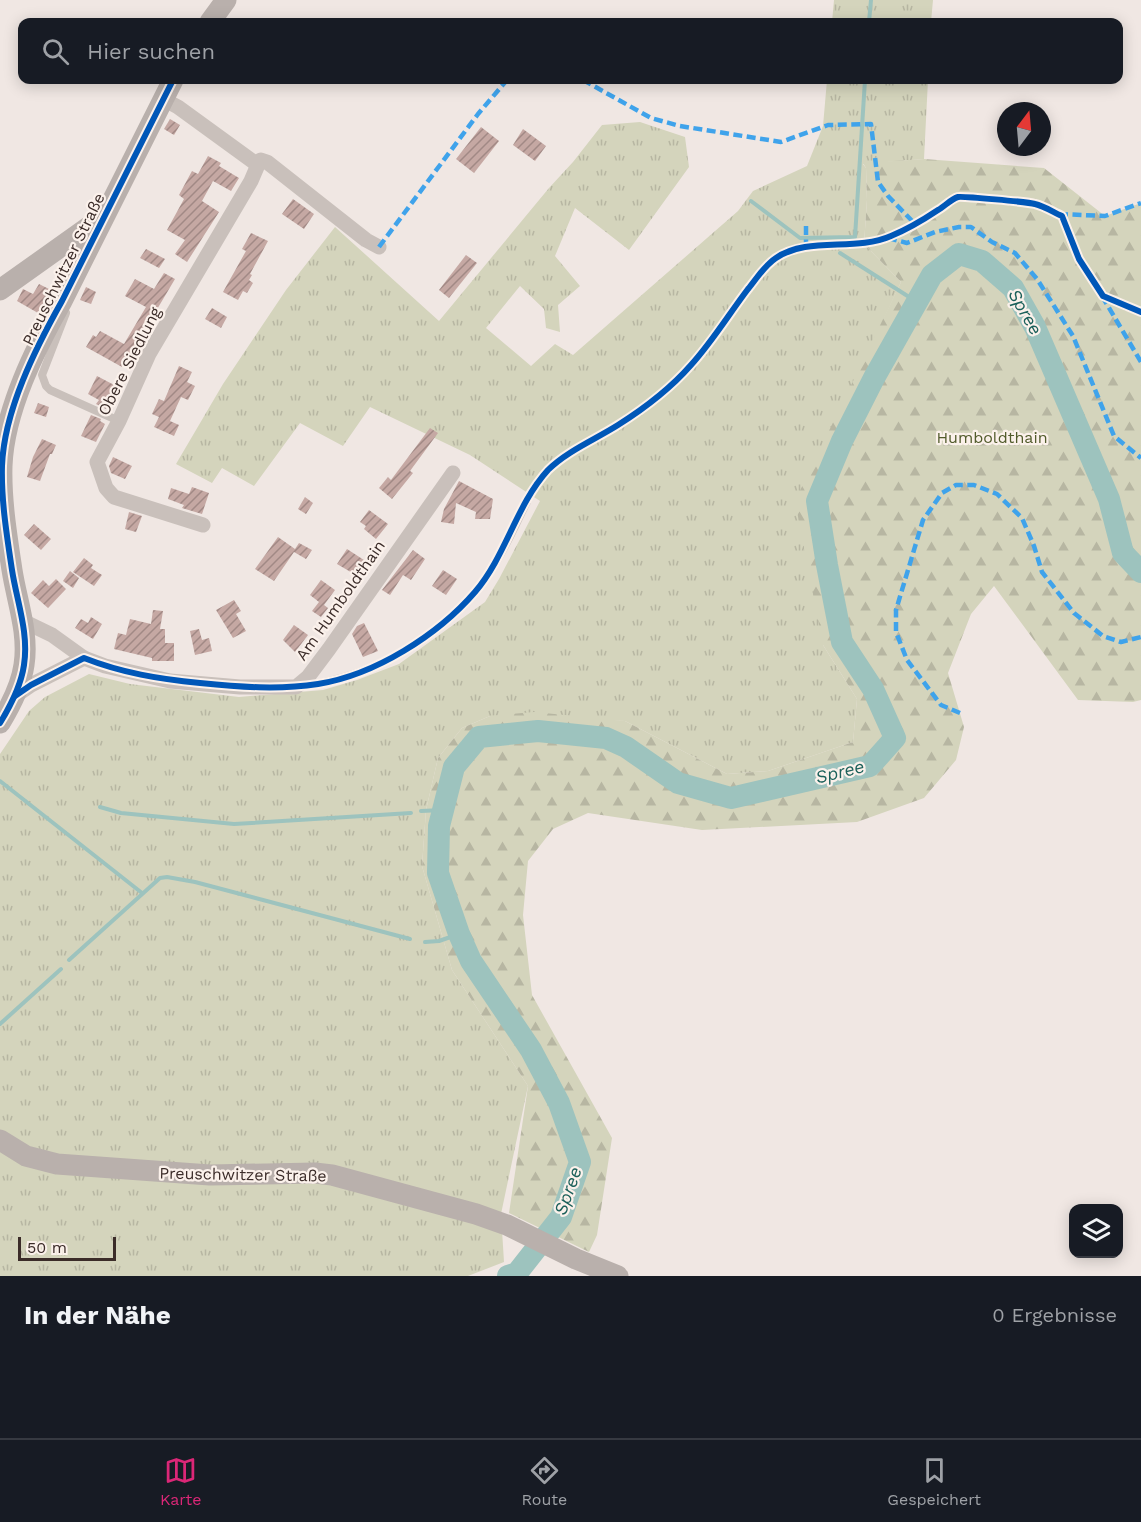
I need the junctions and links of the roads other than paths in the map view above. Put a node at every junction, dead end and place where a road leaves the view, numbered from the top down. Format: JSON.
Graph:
{"nodes":[{"id":1,"x":226,"y":0,"type":"edge"},
{"id":2,"x":213,"y":18,"type":"edge"},
{"id":3,"x":171,"y":84,"type":"edge"},
{"id":4,"x":163,"y":99,"type":"junction"},
{"id":5,"x":255,"y":163,"type":"junction"},
{"id":6,"x":104,"y":216,"type":"junction"},
{"id":7,"x":379,"y":247,"type":"dead end"},
{"id":8,"x":0,"y":290,"type":"edge"},
{"id":9,"x":63,"y":301,"type":"junction"},
{"id":10,"x":119,"y":422,"type":"junction"},
{"id":11,"x":453,"y":473,"type":"dead end"},
{"id":12,"x":526,"y":502,"type":"dead end"},
{"id":13,"x":202,"y":525,"type":"dead end"},
{"id":14,"x":6,"y":570,"type":"edge"},
{"id":15,"x":23,"y":621,"type":"junction"},
{"id":16,"x":84,"y":658,"type":"junction"},
{"id":17,"x":296,"y":687,"type":"junction"},
{"id":18,"x":5,"y":711,"type":"edge"},
{"id":19,"x":0,"y":1140,"type":"edge"},
{"id":20,"x":618,"y":1276,"type":"edge"}],
"edges":[{"from":1,"to":2,"type":"street"},
{"from":3,"to":4,"type":"street","name":"Preuschwitzer Straße"},
{"from":4,"to":5,"type":"street"},
{"from":4,"to":6,"type":"street","name":"Preuschwitzer Straße"},
{"from":5,"to":7,"type":"street"},
{"from":5,"to":10,"type":"street","name":"Obere Siedlung"},
{"from":6,"to":8,"type":"street"},
{"from":6,"to":9,"type":"street","name":"Preuschwitzer Straße"},
{"from":9,"to":10,"type":"lane"},
{"from":9,"to":14,"type":"street","name":"Preuschwitzer Straße"},
{"from":10,"to":13,"type":"street","name":"Obere Siedlung"},
{"from":11,"to":17,"type":"street","name":"Am Humboldthain"},
{"from":12,"to":17,"type":"lane"},
{"from":14,"to":15,"type":"street","name":"Preuschwitzer Straße"},
{"from":15,"to":16,"type":"street"},
{"from":15,"to":18,"type":"street","name":"Preuschwitzer Straße"},
{"from":16,"to":17,"type":"street"},
{"from":16,"to":18,"type":"street"},
{"from":19,"to":20,"type":"street","name":"Preuschwitzer Straße"}]}
